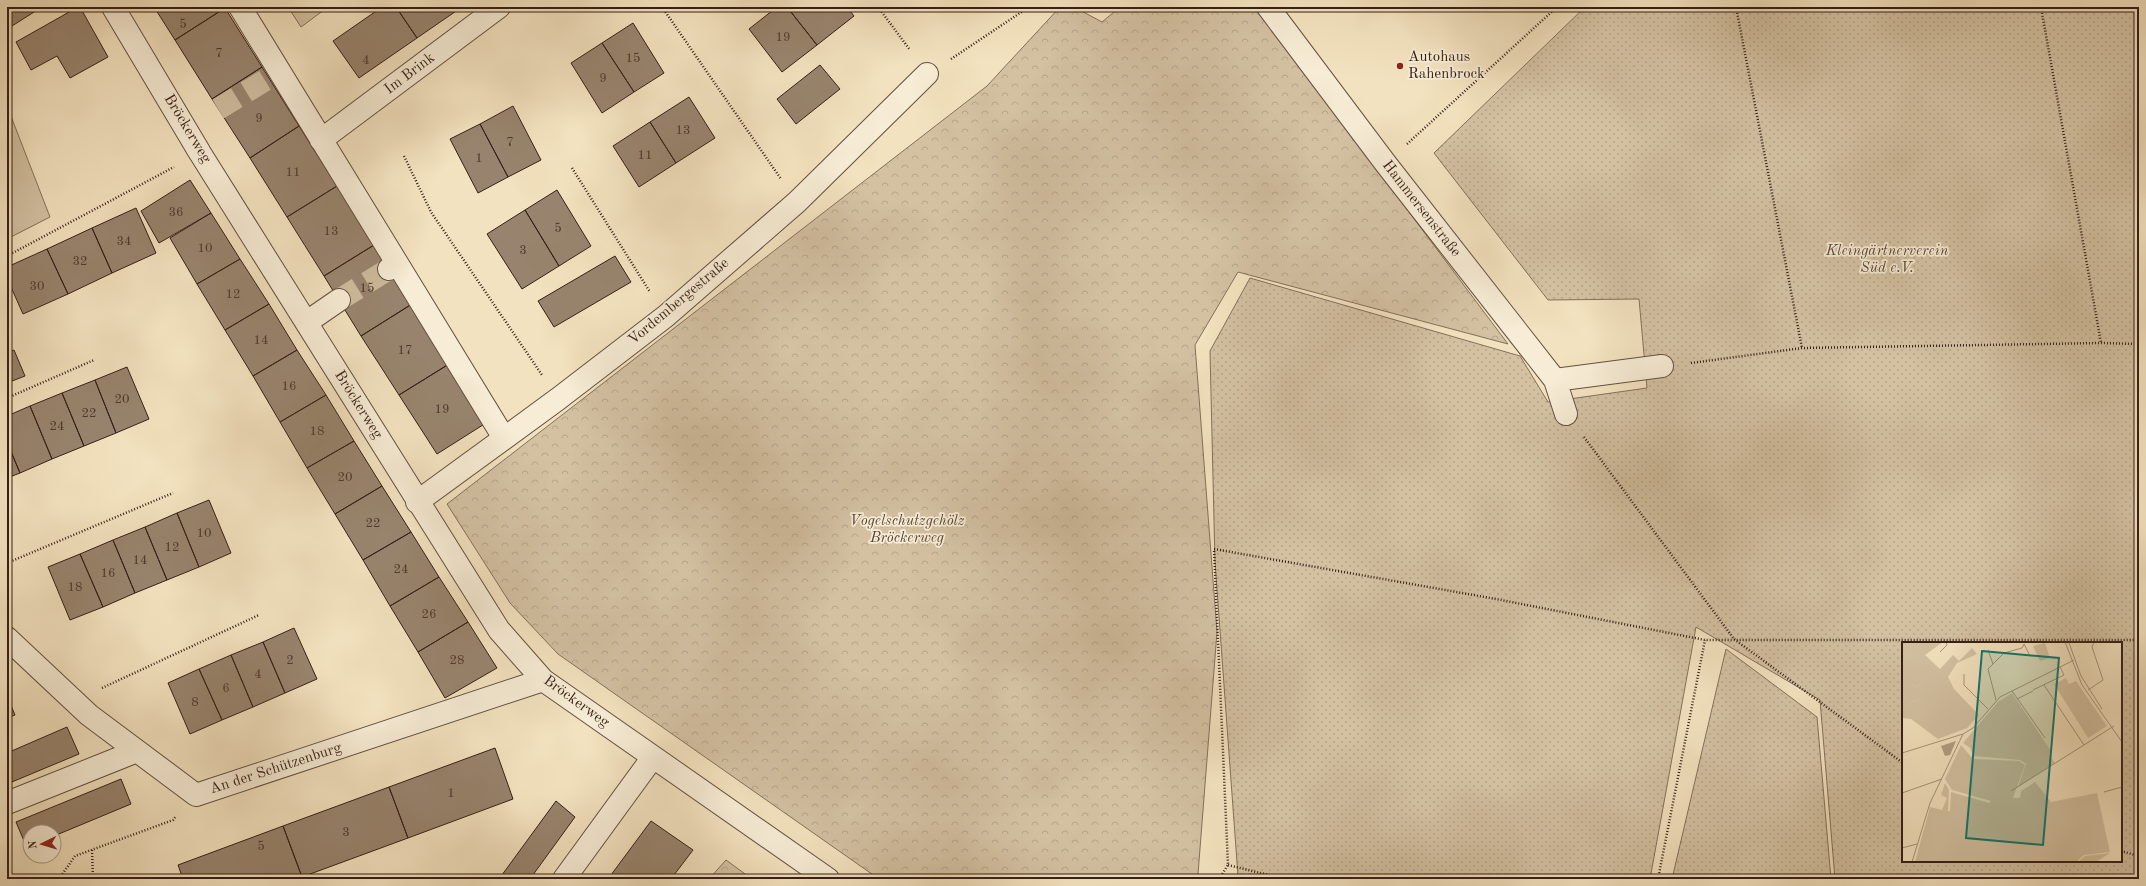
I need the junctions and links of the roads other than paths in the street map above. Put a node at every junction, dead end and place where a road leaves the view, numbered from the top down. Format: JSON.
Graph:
{"nodes":[{"id":1,"x":113,"y":7,"type":"edge"},
{"id":2,"x":240,"y":7,"type":"edge"},
{"id":3,"x":499,"y":7,"type":"edge"},
{"id":4,"x":1268,"y":7,"type":"edge"},
{"id":5,"x":927,"y":74,"type":"road end"},
{"id":6,"x":321,"y":140,"type":"junction"},
{"id":7,"x":339,"y":300,"type":"tunnel mouth"},
{"id":8,"x":307,"y":322,"type":"junction"},
{"id":9,"x":1662,"y":366,"type":"road end"},
{"id":10,"x":1555,"y":380,"type":"junction"},
{"id":11,"x":1566,"y":414,"type":"road end"},
{"id":12,"x":504,"y":438,"type":"junction"},
{"id":13,"x":417,"y":502,"type":"junction"},
{"id":14,"x":7,"y":638,"type":"edge"},
{"id":15,"x":544,"y":680,"type":"junction"},
{"id":16,"x":137,"y":751,"type":"junction"},
{"id":17,"x":653,"y":757,"type":"junction"},
{"id":18,"x":7,"y":803,"type":"edge"},
{"id":19,"x":564,"y":879,"type":"edge"},
{"id":20,"x":828,"y":879,"type":"edge"}],
"edges":[{"from":1,"to":8,"type":"street","name":"Bröckerweg"},
{"from":2,"to":6,"type":"street"},
{"from":3,"to":6,"type":"street","name":"Im Brink"},
{"from":4,"to":10,"type":"street","name":"Hammersenstraße"},
{"from":5,"to":12,"type":"street","name":"Vordembergestraße"},
{"from":6,"to":12,"type":"street"},
{"from":7,"to":8,"type":"street"},
{"from":8,"to":13,"type":"street","name":"Bröckerweg"},
{"from":9,"to":10,"type":"street"},
{"from":10,"to":11,"type":"street","name":"Hammersenstraße"},
{"from":12,"to":13,"type":"street","name":"Vordembergestraße"},
{"from":13,"to":15,"type":"street","name":"Bröckerweg"},
{"from":14,"to":16,"type":"street","name":"An der Schützenburg"},
{"from":15,"to":16,"type":"street","name":"An der Schützenburg"},
{"from":15,"to":17,"type":"street","name":"Bröckerweg"},
{"from":16,"to":18,"type":"street"},
{"from":17,"to":19,"type":"street"},
{"from":17,"to":20,"type":"street","name":"Bröckerweg"}]}
